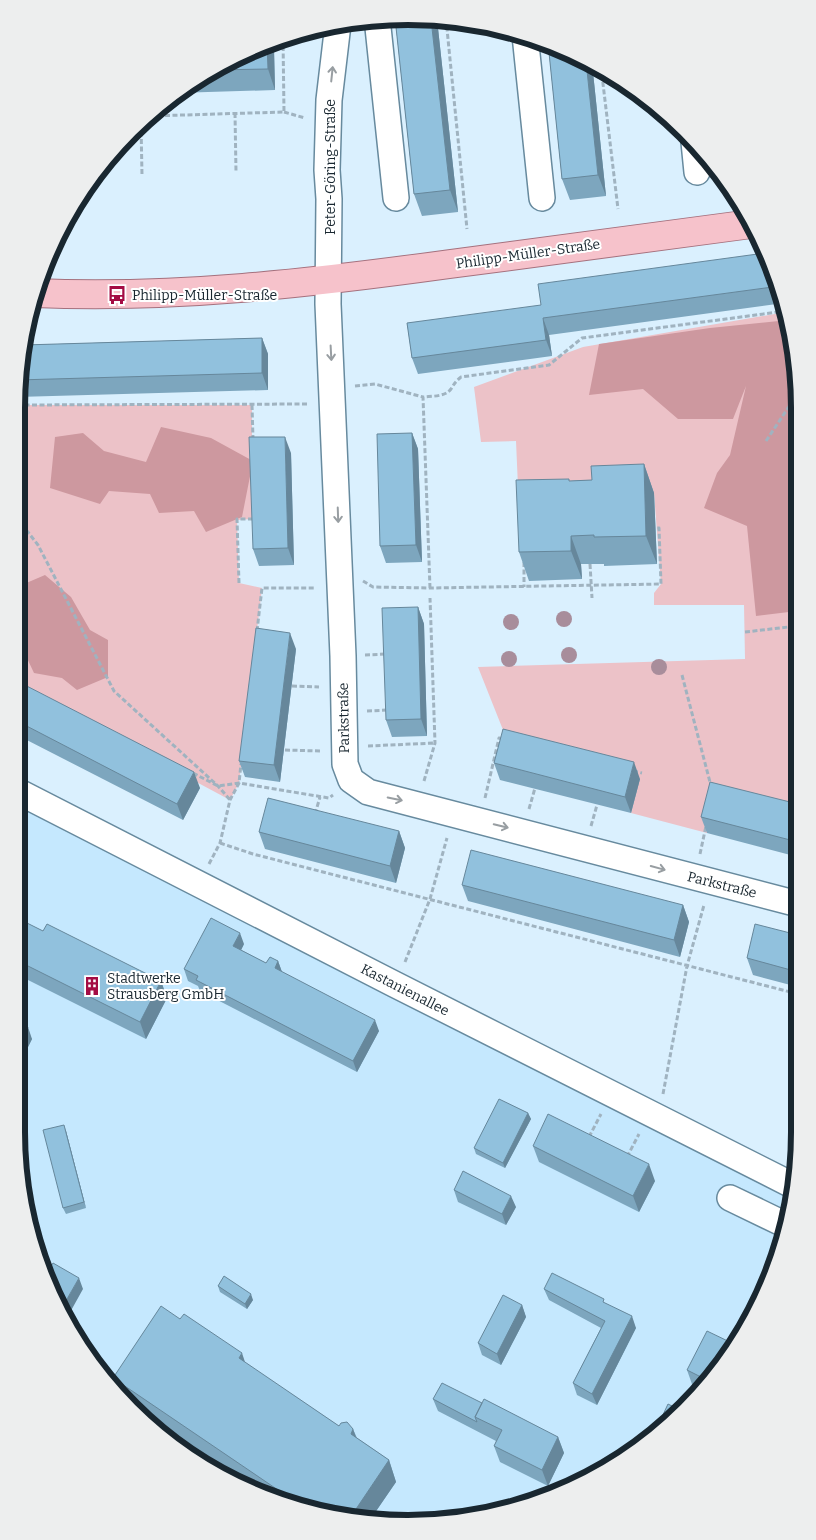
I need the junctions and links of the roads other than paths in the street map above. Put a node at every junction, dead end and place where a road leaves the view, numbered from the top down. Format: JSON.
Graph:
{"nodes":[{"id":1,"x":379,"y":26,"type":"edge"},
{"id":2,"x":337,"y":31,"type":"edge"},
{"id":3,"x":526,"y":44,"type":"edge"},
{"id":4,"x":695,"y":154,"type":"edge"},
{"id":5,"x":697,"y":172,"type":"dead end"},
{"id":6,"x":396,"y":198,"type":"dead end"},
{"id":7,"x":542,"y":198,"type":"dead end"},
{"id":8,"x":744,"y":225,"type":"edge"},
{"id":9,"x":329,"y":280,"type":"junction"},
{"id":10,"x":43,"y":293,"type":"edge"},
{"id":11,"x":25,"y":795,"type":"edge"},
{"id":12,"x":791,"y":902,"type":"edge"},
{"id":13,"x":788,"y":1183,"type":"edge"},
{"id":14,"x":730,"y":1198,"type":"dead end"},
{"id":15,"x":780,"y":1222,"type":"edge"}],
"edges":[{"from":1,"to":6,"type":"street"},
{"from":9,"to":2,"type":"street","name":"Peter-Göring-Straße","one_way":true},
{"from":3,"to":7,"type":"street"},
{"from":4,"to":5,"type":"street"},
{"from":8,"to":9,"type":"main road","name":"Philipp-Müller-Straße"},
{"from":9,"to":10,"type":"main road","name":"Philipp-Müller-Straße"},
{"from":9,"to":12,"type":"street","name":"Parkstraße","one_way":true},
{"from":11,"to":13,"type":"street","name":"Kastanienallee"},
{"from":14,"to":15,"type":"street"}]}
